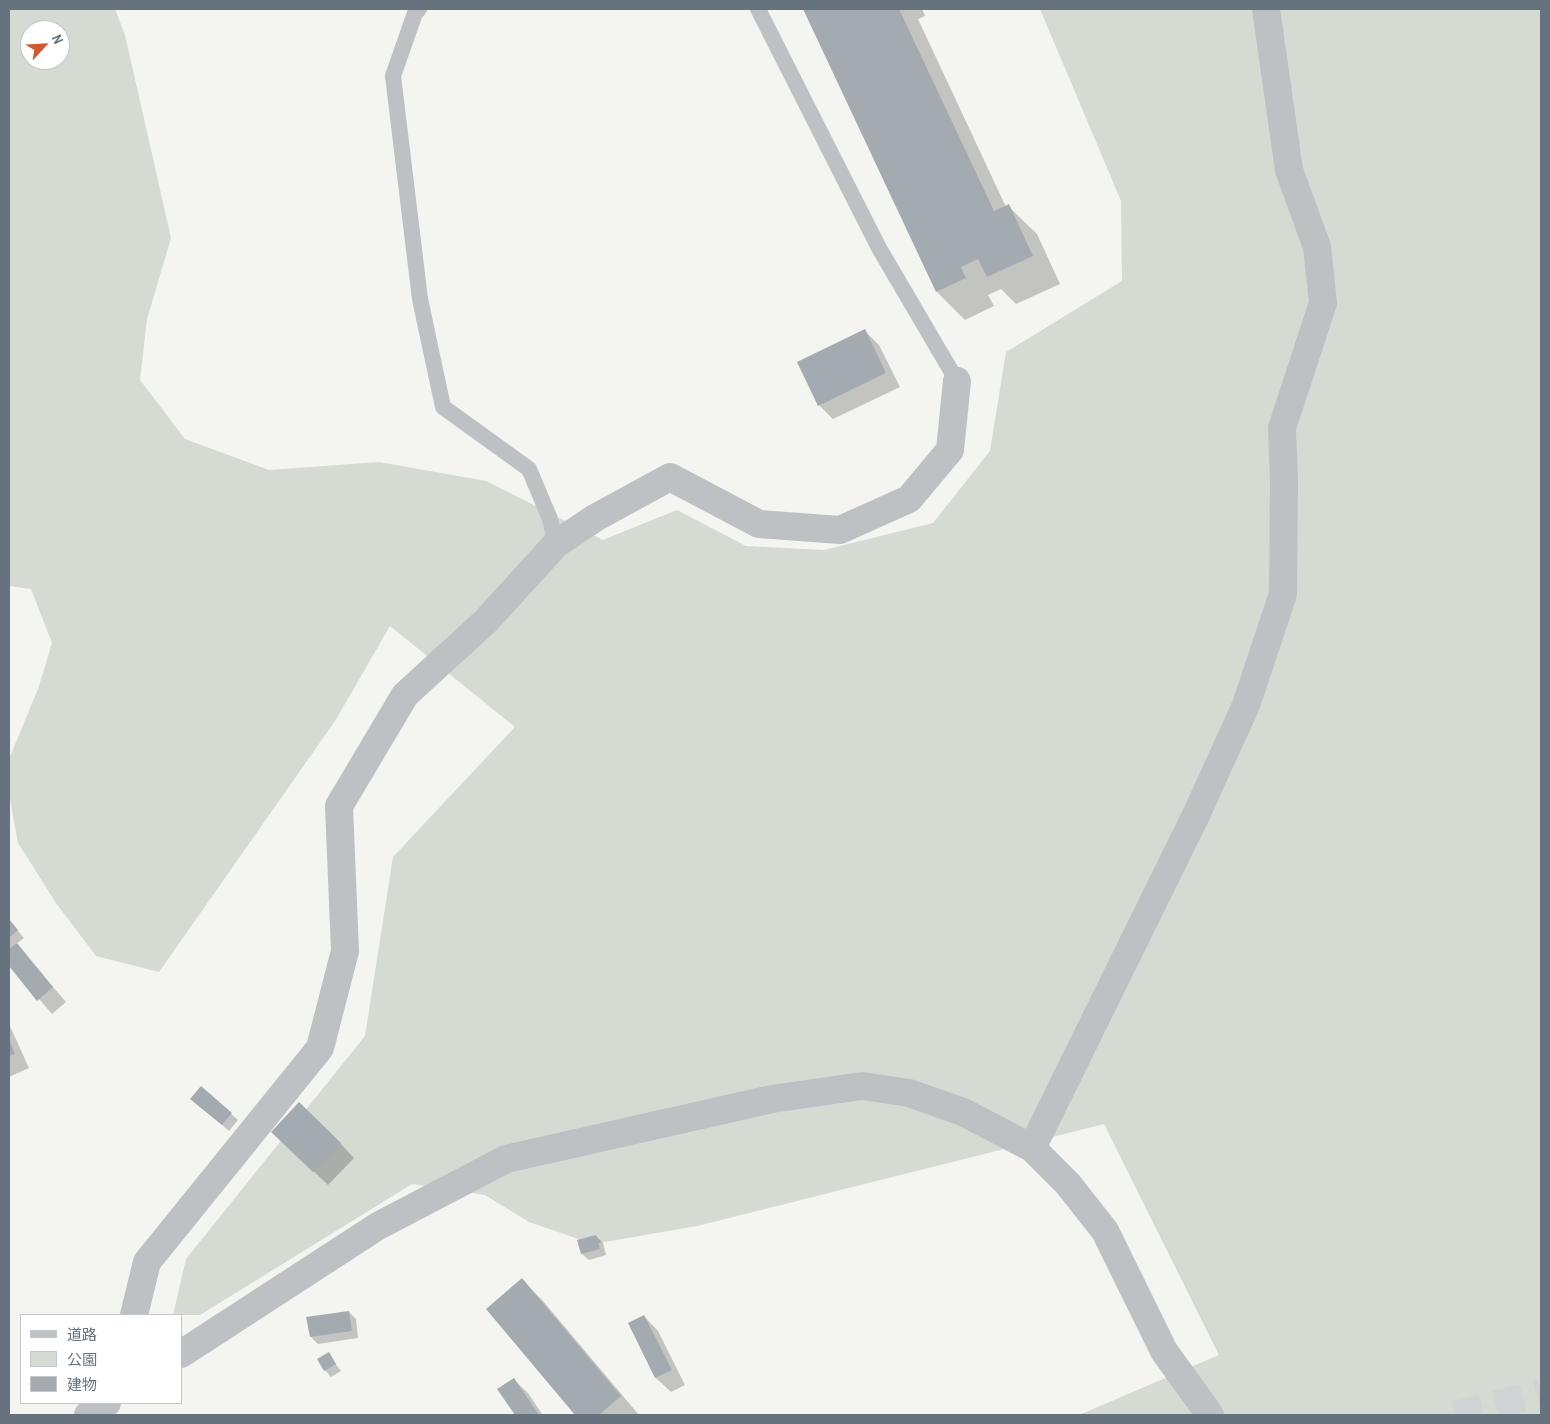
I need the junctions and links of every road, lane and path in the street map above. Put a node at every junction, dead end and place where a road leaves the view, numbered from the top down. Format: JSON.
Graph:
{"nodes":[{"id":1,"x":419,"y":9,"type":"edge"},
{"id":2,"x":758,"y":9,"type":"edge"},
{"id":3,"x":1266,"y":9,"type":"edge"},
{"id":4,"x":957,"y":381,"type":"joint"},
{"id":5,"x":556,"y":544,"type":"junction"},
{"id":6,"x":1032,"y":1148,"type":"junction"},
{"id":7,"x":134,"y":1314,"type":"edge"},
{"id":8,"x":182,"y":1353,"type":"edge"},
{"id":9,"x":105,"y":1404,"type":"edge"},
{"id":10,"x":88,"y":1415,"type":"edge"},
{"id":11,"x":1210,"y":1415,"type":"edge"}],
"edges":[{"from":1,"to":5,"type":"lane"},
{"from":2,"to":4,"type":"lane"},
{"from":3,"to":6,"type":"street"},
{"from":4,"to":5,"type":"street"},
{"from":5,"to":7,"type":"street"},
{"from":6,"to":8,"type":"street"},
{"from":6,"to":11,"type":"street"},
{"from":9,"to":10,"type":"street"}]}
